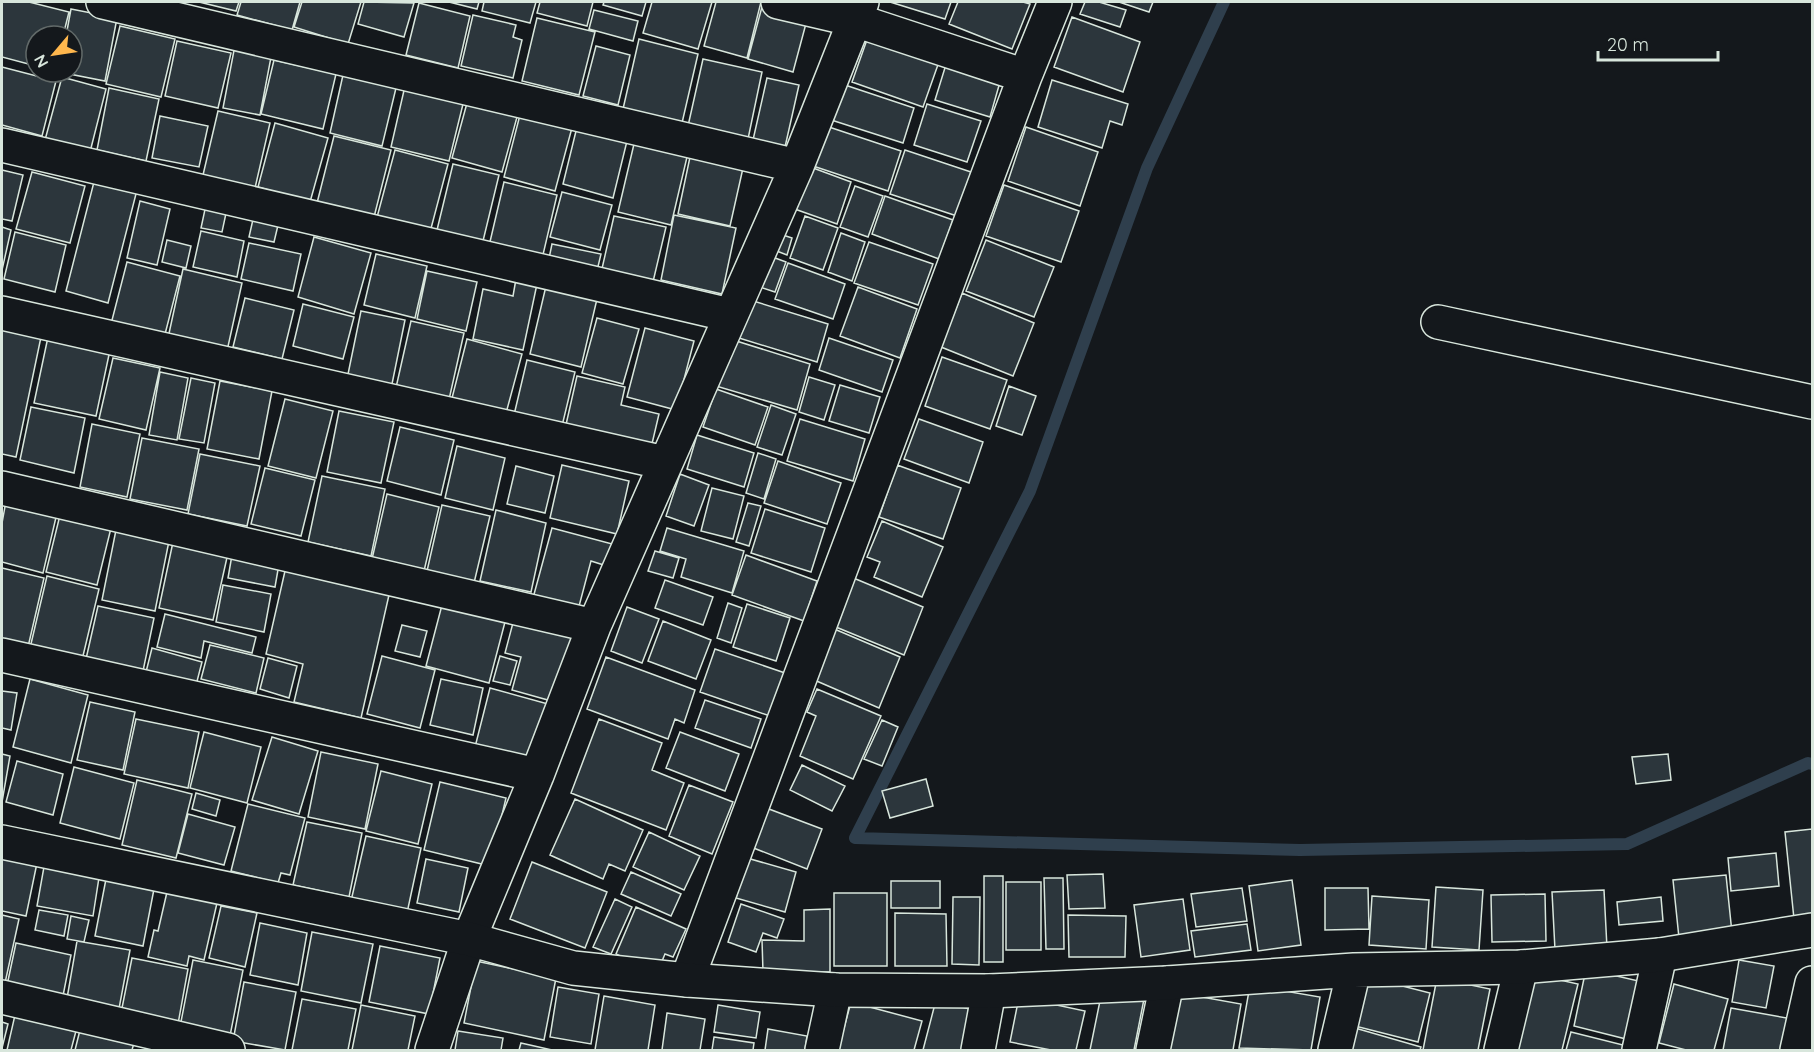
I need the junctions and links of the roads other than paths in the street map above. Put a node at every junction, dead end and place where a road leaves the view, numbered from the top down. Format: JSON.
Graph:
{"nodes":[{"id":1,"x":103,"y":2,"type":"edge"},
{"id":2,"x":778,"y":2,"type":"edge"},
{"id":3,"x":1055,"y":2,"type":"edge"},
{"id":4,"x":859,"y":11,"type":"edge"},
{"id":5,"x":1025,"y":76,"type":"junction"},
{"id":6,"x":2,"y":145,"type":"edge"},
{"id":7,"x":797,"y":166,"type":"junction"},
{"id":8,"x":2,"y":313,"type":"edge"},
{"id":9,"x":730,"y":315,"type":"junction"},
{"id":10,"x":1438,"y":322,"type":"dead end"},
{"id":11,"x":1812,"y":402,"type":"edge"},
{"id":12,"x":665,"y":464,"type":"junction"},
{"id":13,"x":2,"y":488,"type":"edge"},
{"id":14,"x":594,"y":626,"type":"junction"},
{"id":15,"x":2,"y":655,"type":"edge"},
{"id":16,"x":537,"y":775,"type":"junction"},
{"id":17,"x":2,"y":842,"type":"edge"},
{"id":18,"x":1812,"y":930,"type":"edge"},
{"id":19,"x":469,"y":939,"type":"junction"},
{"id":20,"x":1660,"y":955,"type":"junction"},
{"id":21,"x":1521,"y":967,"type":"junction"},
{"id":22,"x":1354,"y":970,"type":"junction"},
{"id":23,"x":687,"y":980,"type":"junction"},
{"id":24,"x":1167,"y":983,"type":"junction"},
{"id":25,"x":1812,"y":983,"type":"edge"},
{"id":26,"x":835,"y":990,"type":"junction"},
{"id":27,"x":989,"y":991,"type":"junction"},
{"id":28,"x":2,"y":998,"type":"edge"},
{"id":29,"x":228,"y":1050,"type":"edge"},
{"id":30,"x":432,"y":1050,"type":"edge"},
{"id":31,"x":822,"y":1050,"type":"edge"},
{"id":32,"x":978,"y":1050,"type":"edge"},
{"id":33,"x":1153,"y":1050,"type":"edge"},
{"id":34,"x":1335,"y":1050,"type":"edge"},
{"id":35,"x":1501,"y":1050,"type":"edge"},
{"id":36,"x":1639,"y":1050,"type":"edge"},
{"id":37,"x":1797,"y":1050,"type":"edge"}],
"edges":[{"from":1,"to":7,"type":"street"},
{"from":2,"to":4,"type":"street"},
{"from":3,"to":5,"type":"street"},
{"from":4,"to":5,"type":"street"},
{"from":4,"to":7,"type":"street"},
{"from":5,"to":23,"type":"street"},
{"from":6,"to":9,"type":"street"},
{"from":7,"to":9,"type":"street"},
{"from":8,"to":12,"type":"street"},
{"from":9,"to":12,"type":"street"},
{"from":10,"to":11,"type":"street"},
{"from":12,"to":14,"type":"street"},
{"from":13,"to":14,"type":"street"},
{"from":14,"to":16,"type":"street"},
{"from":15,"to":16,"type":"street"},
{"from":16,"to":19,"type":"street"},
{"from":17,"to":19,"type":"street"},
{"from":18,"to":20,"type":"street"},
{"from":19,"to":23,"type":"street"},
{"from":19,"to":30,"type":"street"},
{"from":20,"to":21,"type":"street"},
{"from":20,"to":36,"type":"street"},
{"from":21,"to":22,"type":"street"},
{"from":21,"to":35,"type":"street"},
{"from":22,"to":24,"type":"street"},
{"from":22,"to":34,"type":"street"},
{"from":23,"to":26,"type":"street"},
{"from":24,"to":27,"type":"street"},
{"from":24,"to":33,"type":"street"},
{"from":25,"to":37,"type":"street"},
{"from":26,"to":27,"type":"street"},
{"from":26,"to":31,"type":"street"},
{"from":27,"to":32,"type":"street"},
{"from":28,"to":29,"type":"street"}]}
